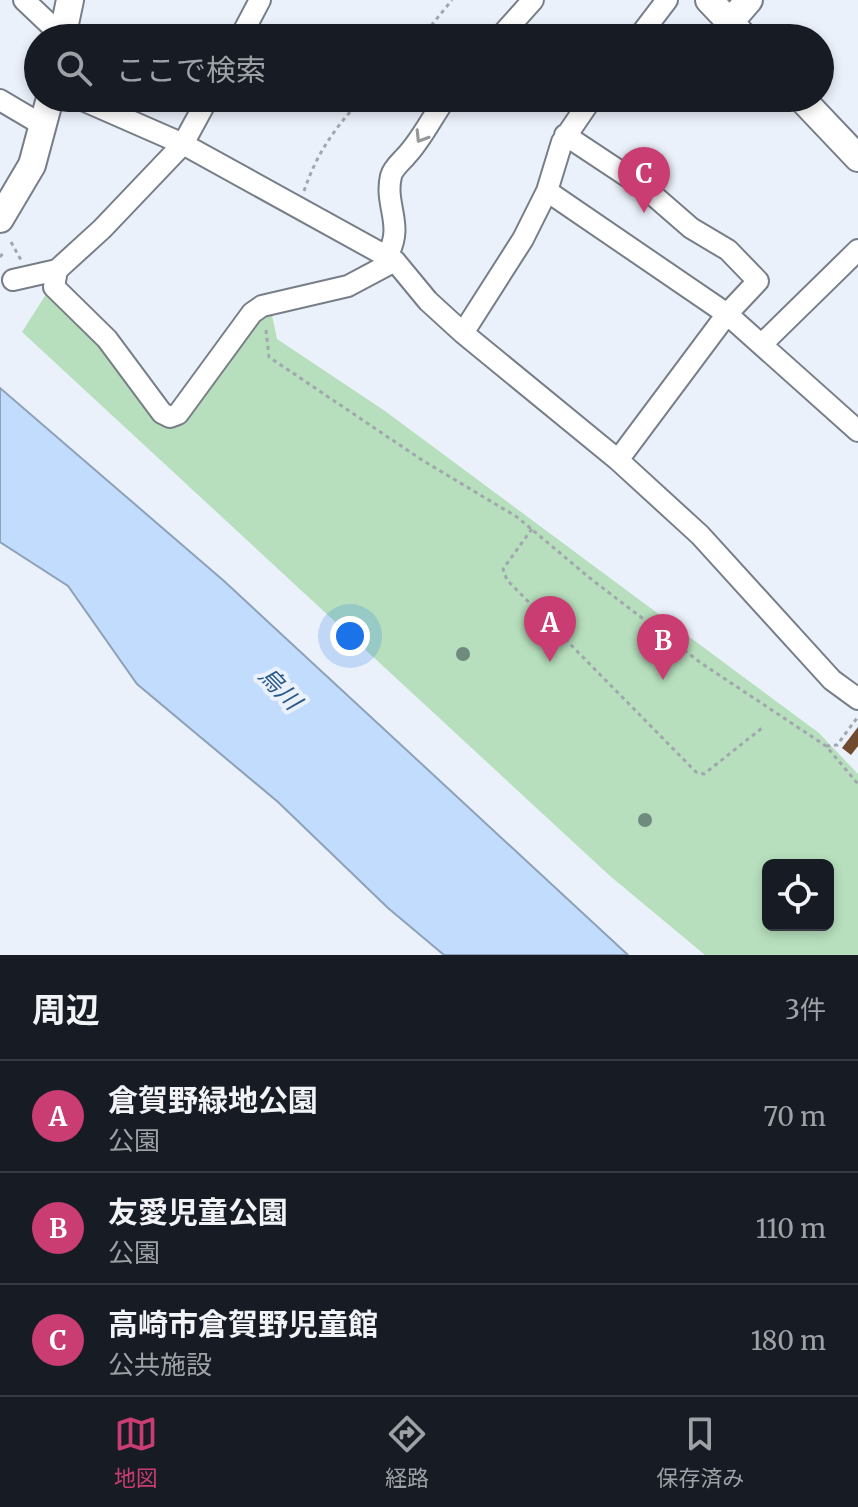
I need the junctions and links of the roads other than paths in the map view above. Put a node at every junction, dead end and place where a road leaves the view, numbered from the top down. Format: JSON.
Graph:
{"nodes":[{"id":1,"x":24,"y":0,"type":"edge"},
{"id":2,"x":70,"y":0,"type":"edge"},
{"id":3,"x":260,"y":0,"type":"edge"},
{"id":4,"x":533,"y":0,"type":"edge"},
{"id":5,"x":667,"y":0,"type":"edge"},
{"id":6,"x":709,"y":0,"type":"edge"},
{"id":7,"x":749,"y":0,"type":"edge"},
{"id":8,"x":48,"y":24,"type":"edge"},
{"id":9,"x":65,"y":24,"type":"edge"},
{"id":10,"x":247,"y":24,"type":"edge"},
{"id":11,"x":512,"y":24,"type":"edge"},
{"id":12,"x":649,"y":24,"type":"edge"},
{"id":13,"x":732,"y":24,"type":"edge"},
{"id":14,"x":740,"y":24,"type":"edge"},
{"id":15,"x":0,"y":100,"type":"edge"},
{"id":16,"x":47,"y":112,"type":"edge"},
{"id":17,"x":110,"y":112,"type":"edge"},
{"id":18,"x":200,"y":112,"type":"edge"},
{"id":19,"x":437,"y":112,"type":"edge"},
{"id":20,"x":582,"y":112,"type":"edge"},
{"id":21,"x":814,"y":112,"type":"edge"},
{"id":22,"x":44,"y":126,"type":"junction"},
{"id":23,"x":565,"y":135,"type":"junction"},
{"id":24,"x":183,"y":144,"type":"junction"},
{"id":25,"x":858,"y":158,"type":"edge"},
{"id":26,"x":547,"y":191,"type":"junction"},
{"id":27,"x":0,"y":219,"type":"edge"},
{"id":28,"x":858,"y":250,"type":"edge"},
{"id":29,"x":391,"y":258,"type":"junction"},
{"id":30,"x":57,"y":270,"type":"junction"},
{"id":31,"x":13,"y":280,"type":"dead end"},
{"id":32,"x":727,"y":314,"type":"junction"},
{"id":33,"x":463,"y":333,"type":"junction"},
{"id":34,"x":763,"y":343,"type":"junction"},
{"id":35,"x":858,"y":431,"type":"edge"},
{"id":36,"x":618,"y":460,"type":"junction"},
{"id":37,"x":858,"y":699,"type":"edge"}],
"edges":[{"from":1,"to":8,"type":"street"},
{"from":2,"to":9,"type":"main road"},
{"from":3,"to":10,"type":"street"},
{"from":4,"to":11,"type":"street"},
{"from":5,"to":12,"type":"street"},
{"from":6,"to":13,"type":"main road"},
{"from":7,"to":14,"type":"main road"},
{"from":15,"to":22,"type":"street"},
{"from":16,"to":22,"type":"main road"},
{"from":17,"to":24,"type":"street"},
{"from":18,"to":24,"type":"street"},
{"from":19,"to":29,"type":"street","one_way":true},
{"from":20,"to":23,"type":"street"},
{"from":21,"to":25,"type":"main road"},
{"from":22,"to":27,"type":"main road"},
{"from":23,"to":26,"type":"street"},
{"from":23,"to":32,"type":"street"},
{"from":24,"to":29,"type":"street"},
{"from":24,"to":30,"type":"street"},
{"from":26,"to":32,"type":"street"},
{"from":26,"to":33,"type":"street"},
{"from":28,"to":34,"type":"street"},
{"from":29,"to":30,"type":"street"},
{"from":29,"to":33,"type":"street"},
{"from":30,"to":31,"type":"street"},
{"from":32,"to":34,"type":"street"},
{"from":32,"to":36,"type":"street"},
{"from":33,"to":36,"type":"street"},
{"from":34,"to":35,"type":"street"},
{"from":36,"to":37,"type":"street"}]}
